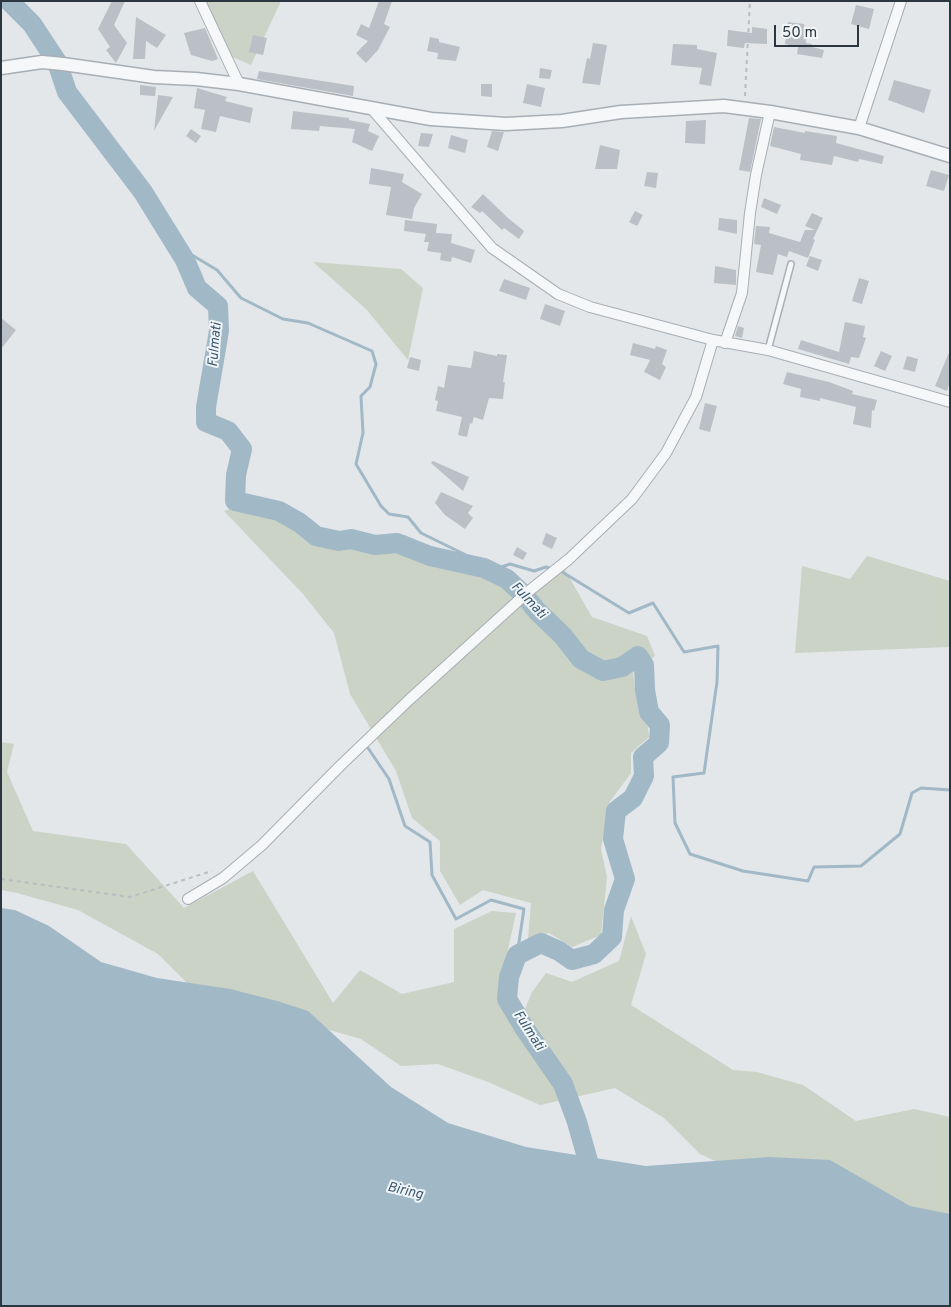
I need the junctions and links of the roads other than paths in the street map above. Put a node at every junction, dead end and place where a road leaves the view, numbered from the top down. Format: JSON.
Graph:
{"nodes":[{"id":1,"x":200,"y":1,"type":"edge"},
{"id":2,"x":900,"y":1,"type":"edge"},
{"id":3,"x":1,"y":68,"type":"edge"},
{"id":4,"x":239,"y":84,"type":"junction"},
{"id":5,"x":371,"y":108,"type":"junction"},
{"id":6,"x":770,"y":112,"type":"junction"},
{"id":7,"x":859,"y":128,"type":"junction"},
{"id":8,"x":950,"y":156,"type":"edge"},
{"id":9,"x":791,"y":264,"type":"dead end"},
{"id":10,"x":713,"y":340,"type":"junction"},
{"id":11,"x":725,"y":343,"type":"junction"},
{"id":12,"x":768,"y":350,"type":"junction"},
{"id":13,"x":950,"y":402,"type":"edge"},
{"id":14,"x":188,"y":899,"type":"dead end"}],
"edges":[{"from":1,"to":4,"type":"street"},
{"from":2,"to":7,"type":"street"},
{"from":3,"to":4,"type":"street"},
{"from":4,"to":5,"type":"street"},
{"from":5,"to":6,"type":"street"},
{"from":5,"to":10,"type":"street"},
{"from":6,"to":7,"type":"street"},
{"from":6,"to":11,"type":"street"},
{"from":7,"to":8,"type":"street"},
{"from":9,"to":12,"type":"lane"},
{"from":10,"to":11,"type":"street"},
{"from":10,"to":14,"type":"street"},
{"from":11,"to":12,"type":"street"},
{"from":12,"to":13,"type":"street"}]}
